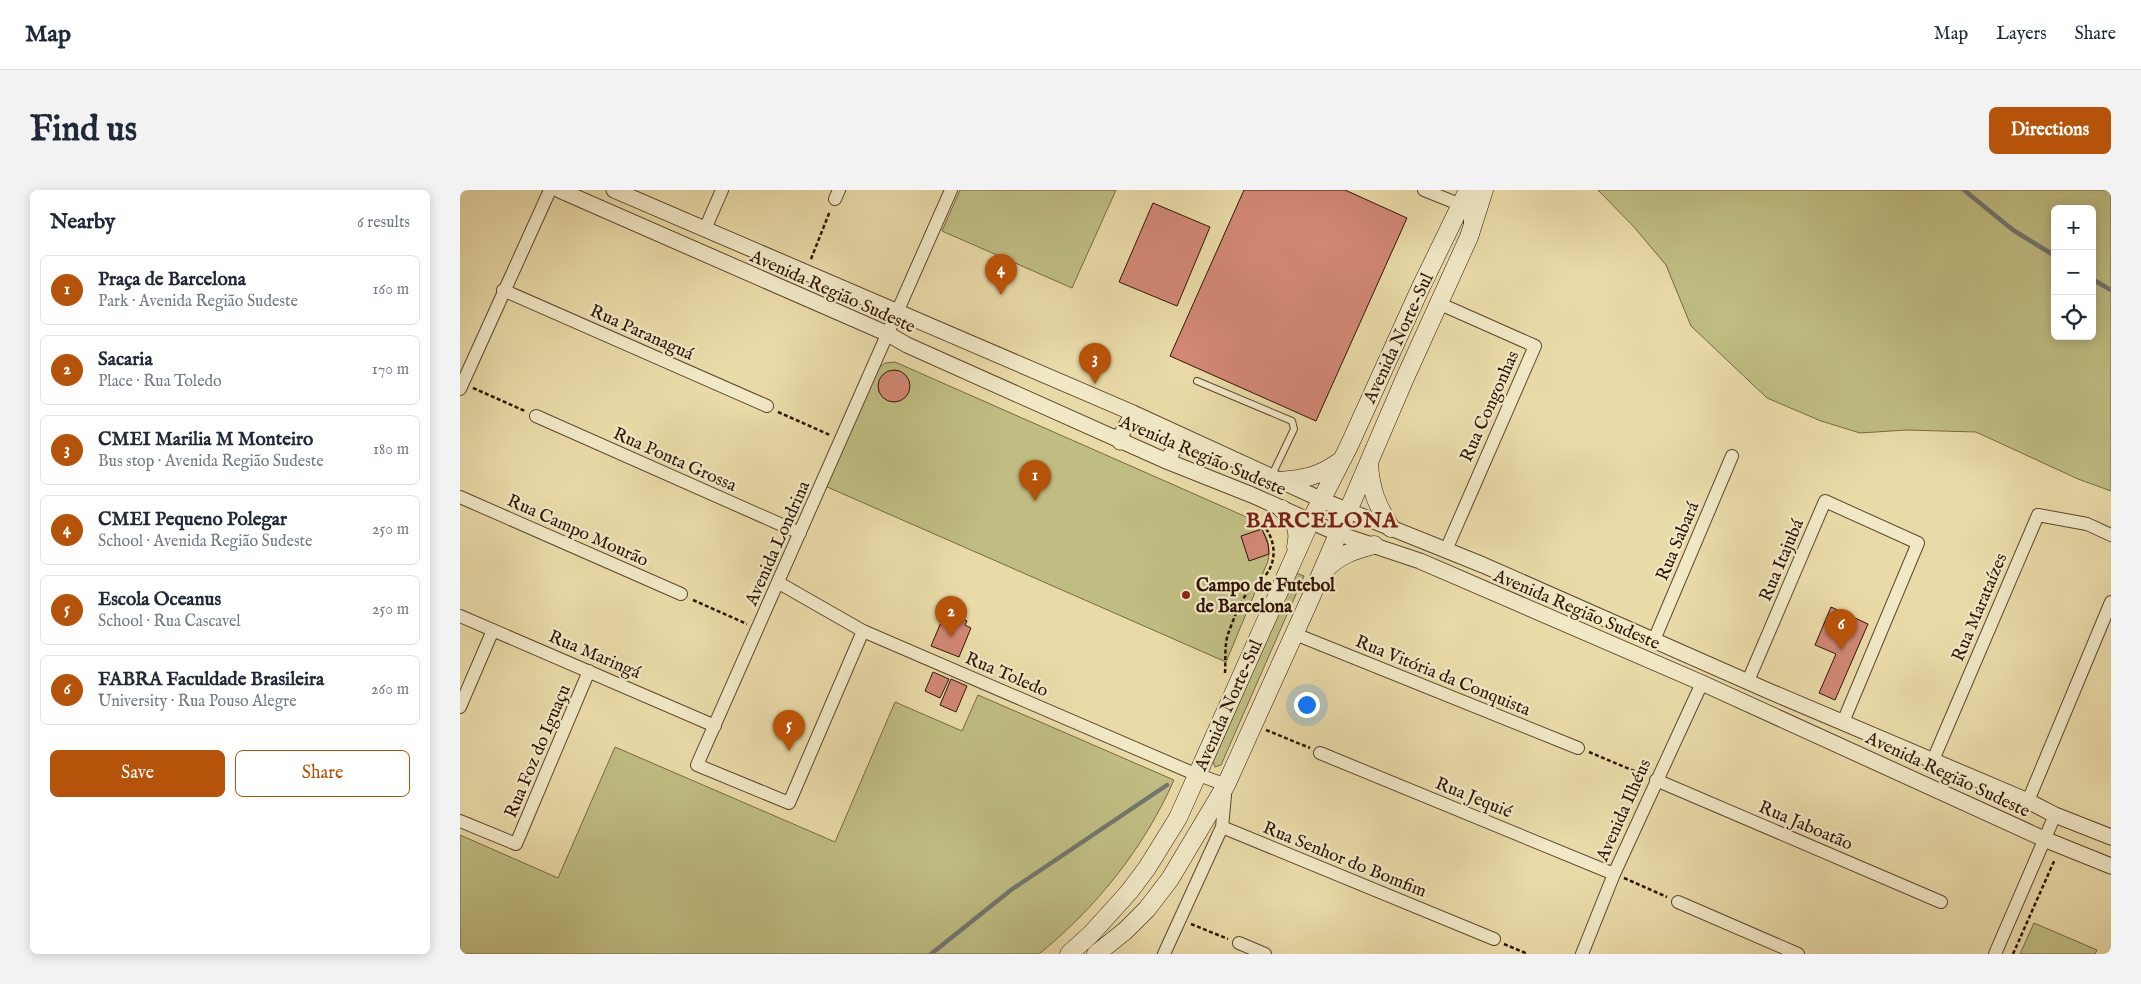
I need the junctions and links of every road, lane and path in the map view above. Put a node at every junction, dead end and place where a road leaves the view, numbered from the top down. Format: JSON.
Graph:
{"nodes":[{"id":1,"x":550,"y":190,"type":"edge"},
{"id":2,"x":558,"y":190,"type":"edge"},
{"id":3,"x":614,"y":190,"type":"edge"},
{"id":4,"x":722,"y":190,"type":"edge"},
{"id":5,"x":951,"y":190,"type":"edge"},
{"id":6,"x":1424,"y":190,"type":"edge"},
{"id":7,"x":1484,"y":190,"type":"edge"},
{"id":8,"x":837,"y":195,"type":"edge"},
{"id":9,"x":1465,"y":198,"type":"edge"},
{"id":10,"x":705,"y":229,"type":"junction"},
{"id":11,"x":1469,"y":237,"type":"junction"},
{"id":12,"x":805,"y":272,"type":"junction"},
{"id":13,"x":503,"y":290,"type":"junction"},
{"id":14,"x":1438,"y":303,"type":"junction"},
{"id":15,"x":896,"y":312,"type":"junction"},
{"id":16,"x":888,"y":334,"type":"junction"},
{"id":17,"x":1198,"y":382,"type":"dead end"},
{"id":18,"x":461,"y":386,"type":"edge"},
{"id":19,"x":767,"y":406,"type":"joint"},
{"id":20,"x":1133,"y":414,"type":"junction"},
{"id":21,"x":536,"y":416,"type":"joint"},
{"id":22,"x":1176,"y":434,"type":"junction"},
{"id":23,"x":841,"y":440,"type":"junction"},
{"id":24,"x":1120,"y":442,"type":"junction"},
{"id":25,"x":1732,"y":456,"type":"dead end"},
{"id":26,"x":1164,"y":460,"type":"junction"},
{"id":27,"x":1342,"y":461,"type":"junction"},
{"id":28,"x":1369,"y":464,"type":"junction"},
{"id":29,"x":1274,"y":480,"type":"junction"},
{"id":30,"x":460,"y":497,"type":"edge"},
{"id":31,"x":1322,"y":500,"type":"junction"},
{"id":32,"x":1282,"y":509,"type":"junction"},
{"id":33,"x":1348,"y":511,"type":"junction"},
{"id":34,"x":1259,"y":521,"type":"dead end"},
{"id":35,"x":1310,"y":522,"type":"junction"},
{"id":36,"x":1391,"y":528,"type":"junction"},
{"id":37,"x":800,"y":533,"type":"junction"},
{"id":38,"x":1339,"y":534,"type":"junction"},
{"id":39,"x":2111,"y":535,"type":"edge"},
{"id":40,"x":1374,"y":545,"type":"junction"},
{"id":41,"x":1446,"y":550,"type":"junction"},
{"id":42,"x":1294,"y":559,"type":"junction"},
{"id":43,"x":1322,"y":574,"type":"junction"},
{"id":44,"x":779,"y":583,"type":"junction"},
{"id":45,"x":682,"y":594,"type":"joint"},
{"id":46,"x":2111,"y":602,"type":"edge"},
{"id":47,"x":460,"y":616,"type":"edge"},
{"id":48,"x":757,"y":629,"type":"junction"},
{"id":49,"x":493,"y":630,"type":"junction"},
{"id":50,"x":863,"y":631,"type":"junction"},
{"id":51,"x":1295,"y":634,"type":"junction"},
{"id":52,"x":1654,"y":640,"type":"junction"},
{"id":53,"x":590,"y":671,"type":"junction"},
{"id":54,"x":1224,"y":677,"type":"dead end"},
{"id":55,"x":1748,"y":681,"type":"junction"},
{"id":56,"x":1702,"y":683,"type":"junction"},
{"id":57,"x":460,"y":707,"type":"edge"},
{"id":58,"x":1843,"y":722,"type":"junction"},
{"id":59,"x":1254,"y":725,"type":"junction"},
{"id":60,"x":715,"y":726,"type":"junction"},
{"id":61,"x":1578,"y":748,"type":"joint"},
{"id":62,"x":1320,"y":753,"type":"joint"},
{"id":63,"x":1933,"y":760,"type":"junction"},
{"id":64,"x":1198,"y":775,"type":"junction"},
{"id":65,"x":1656,"y":780,"type":"junction"},
{"id":66,"x":1226,"y":785,"type":"junction"},
{"id":67,"x":2028,"y":801,"type":"junction"},
{"id":68,"x":2055,"y":815,"type":"junction"},
{"id":69,"x":460,"y":821,"type":"edge"},
{"id":70,"x":1222,"y":827,"type":"junction"},
{"id":71,"x":2111,"y":837,"type":"edge"},
{"id":72,"x":2044,"y":839,"type":"junction"},
{"id":73,"x":2058,"y":853,"type":"dead end"},
{"id":74,"x":2111,"y":866,"type":"edge"},
{"id":75,"x":1614,"y":874,"type":"junction"},
{"id":76,"x":1678,"y":902,"type":"joint"},
{"id":77,"x":1941,"y":902,"type":"dead end"},
{"id":78,"x":1178,"y":919,"type":"junction"},
{"id":79,"x":1494,"y":940,"type":"joint"},
{"id":80,"x":1239,"y":943,"type":"joint"},
{"id":81,"x":1069,"y":954,"type":"edge"},
{"id":82,"x":1096,"y":954,"type":"edge"},
{"id":83,"x":1164,"y":954,"type":"edge"},
{"id":84,"x":1265,"y":954,"type":"edge"},
{"id":85,"x":1528,"y":954,"type":"edge"},
{"id":86,"x":1582,"y":954,"type":"edge"},
{"id":87,"x":1798,"y":954,"type":"edge"},
{"id":88,"x":1996,"y":954,"type":"edge"},
{"id":89,"x":2013,"y":954,"type":"edge"}],
"edges":[{"from":1,"to":13,"type":"street"},
{"from":2,"to":16,"type":"street","name":"Avenida Região Sudeste"},
{"from":3,"to":10,"type":"street","name":"Avenida Região Sudeste"},
{"from":4,"to":10,"type":"street"},
{"from":5,"to":15,"type":"street","name":"Avenida Londrina"},
{"from":6,"to":9,"type":"street"},
{"from":7,"to":11,"type":"main road","name":"Avenida Norte-Sul"},
{"from":8,"to":12,"type":"path"},
{"from":9,"to":11,"type":"street"},
{"from":9,"to":27,"type":"main road","name":"Avenida Norte-Sul"},
{"from":10,"to":12,"type":"street","name":"Avenida Região Sudeste"},
{"from":11,"to":14,"type":"main road","name":"Avenida Norte-Sul"},
{"from":12,"to":15,"type":"street","name":"Avenida Região Sudeste"},
{"from":13,"to":18,"type":"street"},
{"from":13,"to":19,"type":"street","name":"Rua Paranaguá"},
{"from":14,"to":28,"type":"main road","name":"Avenida Norte-Sul"},
{"from":14,"to":41,"type":"street","name":"Rua Congonhas"},
{"from":15,"to":16,"type":"street","name":"Avenida Londrina"},
{"from":15,"to":20,"type":"street","name":"Avenida Região Sudeste"},
{"from":16,"to":23,"type":"street","name":"Avenida Londrina"},
{"from":16,"to":24,"type":"street","name":"Avenida Região Sudeste"},
{"from":17,"to":29,"type":"lane"},
{"from":18,"to":21,"type":"path"},
{"from":19,"to":23,"type":"path"},
{"from":20,"to":22,"type":"street","name":"Avenida Região Sudeste"},
{"from":20,"to":24,"type":"street"},
{"from":21,"to":37,"type":"street","name":"Rua Ponta Grossa"},
{"from":22,"to":26,"type":"street"},
{"from":22,"to":29,"type":"street","name":"Avenida Região Sudeste"},
{"from":23,"to":37,"type":"street","name":"Avenida Londrina"},
{"from":24,"to":26,"type":"street","name":"Avenida Região Sudeste"},
{"from":25,"to":52,"type":"street","name":"Rua Sabará"},
{"from":26,"to":32,"type":"street","name":"Avenida Região Sudeste"},
{"from":27,"to":29,"type":"main road"},
{"from":27,"to":31,"type":"main road","name":"Avenida Norte-Sul"},
{"from":28,"to":33,"type":"main road","name":"Avenida Norte-Sul"},
{"from":28,"to":36,"type":"main road"},
{"from":29,"to":31,"type":"street","name":"Avenida Região Sudeste"},
{"from":30,"to":45,"type":"street","name":"Rua Campo Mourão"},
{"from":31,"to":33,"type":"street","name":"Avenida Região Sudeste"},
{"from":31,"to":35,"type":"main road","name":"Avenida Norte-Sul"},
{"from":32,"to":35,"type":"street","name":"Avenida Região Sudeste"},
{"from":32,"to":42,"type":"main road"},
{"from":33,"to":36,"type":"street","name":"Avenida Região Sudeste"},
{"from":33,"to":38,"type":"main road","name":"Avenida Norte-Sul"},
{"from":34,"to":54,"type":"path"},
{"from":35,"to":38,"type":"street","name":"Avenida Região Sudeste"},
{"from":35,"to":42,"type":"main road","name":"Avenida Norte-Sul"},
{"from":36,"to":41,"type":"street","name":"Avenida Região Sudeste"},
{"from":37,"to":44,"type":"street","name":"Avenida Londrina"},
{"from":38,"to":40,"type":"street","name":"Avenida Região Sudeste"},
{"from":38,"to":43,"type":"main road","name":"Avenida Norte-Sul"},
{"from":39,"to":63,"type":"street","name":"Rua Marataízes"},
{"from":40,"to":43,"type":"main road"},
{"from":40,"to":56,"type":"street","name":"Avenida Região Sudeste"},
{"from":41,"to":52,"type":"street","name":"Avenida Região Sudeste"},
{"from":42,"to":64,"type":"main road","name":"Avenida Norte-Sul"},
{"from":43,"to":51,"type":"main road","name":"Avenida Norte-Sul"},
{"from":44,"to":48,"type":"street","name":"Avenida Londrina"},
{"from":44,"to":50,"type":"street","name":"Rua Toledo"},
{"from":45,"to":48,"type":"path"},
{"from":46,"to":67,"type":"street"},
{"from":47,"to":49,"type":"street","name":"Rua Maringá"},
{"from":48,"to":60,"type":"street","name":"Avenida Londrina"},
{"from":49,"to":53,"type":"street","name":"Rua Maringá"},
{"from":49,"to":57,"type":"street"},
{"from":50,"to":60,"type":"street","name":"Avenida Londrina"},
{"from":50,"to":64,"type":"street","name":"Rua Toledo"},
{"from":51,"to":59,"type":"main road","name":"Avenida Norte-Sul"},
{"from":51,"to":61,"type":"street","name":"Rua Vitória da Conquista"},
{"from":52,"to":55,"type":"street","name":"Avenida Região Sudeste"},
{"from":53,"to":60,"type":"street","name":"Rua Maringá"},
{"from":53,"to":69,"type":"street","name":"Rua Foz do Iguaçu"},
{"from":55,"to":58,"type":"street","name":"Avenida Região Sudeste"},
{"from":55,"to":58,"type":"street","name":"Rua Itajubá"},
{"from":56,"to":65,"type":"street","name":"Avenida Ilhéus"},
{"from":56,"to":72,"type":"street","name":"Avenida Região Sudeste"},
{"from":58,"to":63,"type":"street","name":"Avenida Região Sudeste"},
{"from":59,"to":62,"type":"path"},
{"from":59,"to":66,"type":"main road","name":"Avenida Norte-Sul"},
{"from":61,"to":65,"type":"path"},
{"from":62,"to":75,"type":"street","name":"Rua Jequié"},
{"from":63,"to":67,"type":"street","name":"Avenida Região Sudeste"},
{"from":64,"to":66,"type":"street","name":"Rua Toledo"},
{"from":64,"to":81,"type":"main road","name":"Avenida Norte-Sul"},
{"from":65,"to":75,"type":"street","name":"Avenida Ilhéus"},
{"from":65,"to":77,"type":"street","name":"Rua Jaboatão"},
{"from":66,"to":70,"type":"street"},
{"from":66,"to":82,"type":"main road","name":"Avenida Norte-Sul"},
{"from":67,"to":68,"type":"street","name":"Avenida Região Sudeste"},
{"from":68,"to":71,"type":"street","name":"Avenida Região Sudeste"},
{"from":68,"to":72,"type":"street"},
{"from":70,"to":78,"type":"street"},
{"from":70,"to":79,"type":"street","name":"Rua Senhor do Bomfim"},
{"from":72,"to":74,"type":"street","name":"Avenida Região Sudeste"},
{"from":72,"to":88,"type":"street"},
{"from":73,"to":89,"type":"path"},
{"from":75,"to":76,"type":"path"},
{"from":75,"to":86,"type":"street","name":"Avenida Ilhéus"},
{"from":76,"to":87,"type":"street"},
{"from":78,"to":80,"type":"path"},
{"from":78,"to":83,"type":"street"},
{"from":79,"to":85,"type":"path"},
{"from":80,"to":84,"type":"street"}]}
